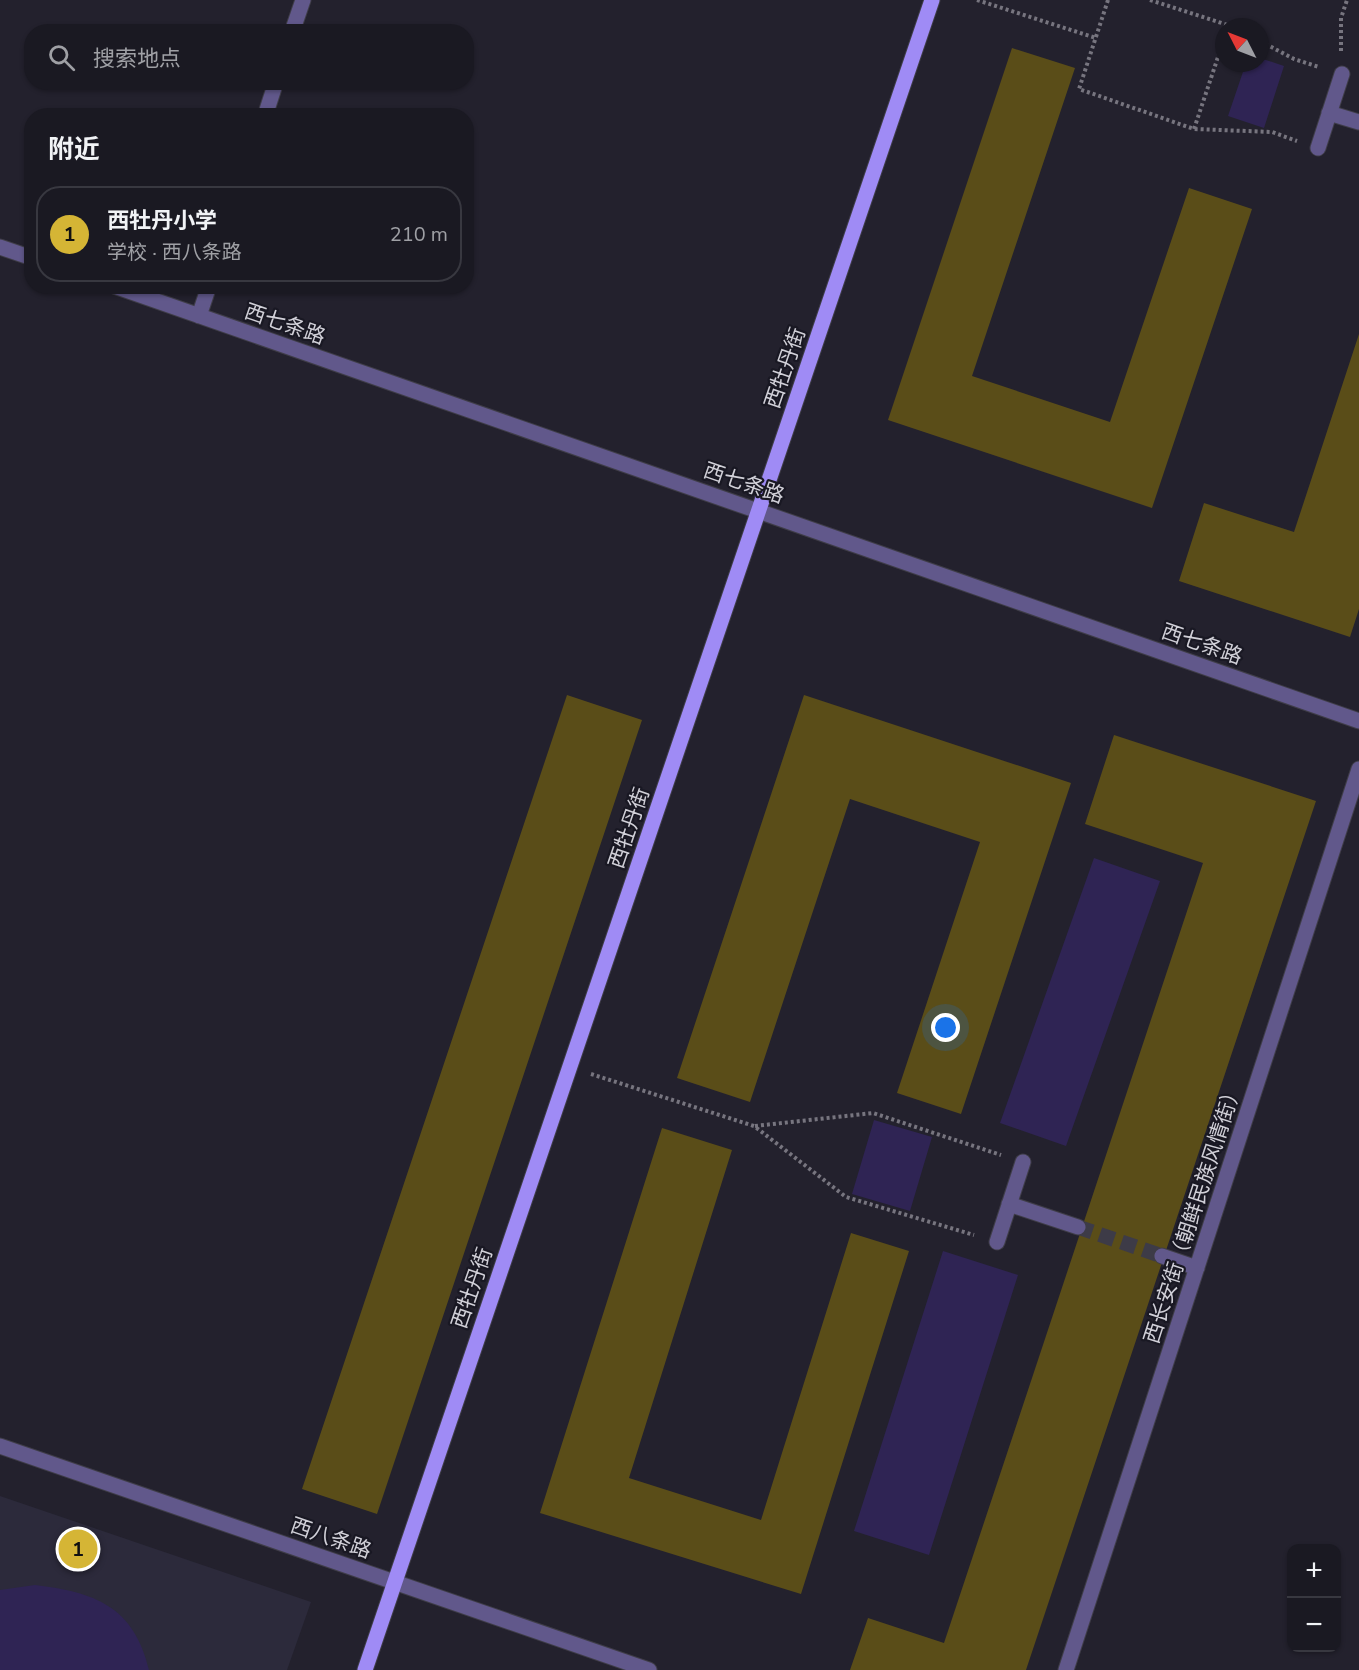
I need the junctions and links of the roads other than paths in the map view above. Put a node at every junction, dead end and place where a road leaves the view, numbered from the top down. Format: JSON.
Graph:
{"nodes":[{"id":1,"x":303,"y":0,"type":"edge"},
{"id":2,"x":932,"y":0,"type":"edge"},
{"id":3,"x":295,"y":24,"type":"edge"},
{"id":4,"x":1342,"y":74,"type":"road end"},
{"id":5,"x":273,"y":90,"type":"edge"},
{"id":6,"x":268,"y":108,"type":"edge"},
{"id":7,"x":1329,"y":113,"type":"junction"},
{"id":8,"x":1359,"y":122,"type":"edge"},
{"id":9,"x":1318,"y":148,"type":"dead end"},
{"id":10,"x":0,"y":247,"type":"edge"},
{"id":11,"x":24,"y":255,"type":"edge"},
{"id":12,"x":137,"y":294,"type":"edge"},
{"id":13,"x":206,"y":294,"type":"edge"},
{"id":14,"x":199,"y":316,"type":"junction"},
{"id":15,"x":758,"y":511,"type":"junction"},
{"id":16,"x":1359,"y":721,"type":"edge"},
{"id":17,"x":1359,"y":769,"type":"edge"},
{"id":18,"x":1023,"y":1162,"type":"road end"},
{"id":19,"x":1009,"y":1204,"type":"junction"},
{"id":20,"x":1078,"y":1227,"type":"tunnel mouth"},
{"id":21,"x":997,"y":1242,"type":"road end"},
{"id":22,"x":1162,"y":1256,"type":"tunnel mouth"},
{"id":23,"x":1197,"y":1268,"type":"junction"},
{"id":24,"x":0,"y":1446,"type":"edge"},
{"id":25,"x":395,"y":1582,"type":"junction"},
{"id":26,"x":365,"y":1670,"type":"edge"},
{"id":27,"x":649,"y":1670,"type":"edge"},
{"id":28,"x":1066,"y":1670,"type":"edge"}],
"edges":[{"from":1,"to":3,"type":"street"},
{"from":2,"to":15,"type":"main road","name":"西牡丹街"},
{"from":4,"to":7,"type":"street"},
{"from":5,"to":6,"type":"street"},
{"from":7,"to":8,"type":"street"},
{"from":7,"to":9,"type":"street"},
{"from":10,"to":11,"type":"street"},
{"from":12,"to":14,"type":"street","name":"西七条路"},
{"from":13,"to":14,"type":"street"},
{"from":14,"to":15,"type":"street","name":"西七条路"},
{"from":15,"to":16,"type":"street","name":"西七条路"},
{"from":15,"to":25,"type":"main road","name":"西牡丹街"},
{"from":17,"to":23,"type":"street","name":"西长安街（朝鲜民族风情街）"},
{"from":18,"to":19,"type":"street"},
{"from":19,"to":20,"type":"street"},
{"from":19,"to":21,"type":"street"},
{"from":22,"to":23,"type":"street"},
{"from":23,"to":28,"type":"street","name":"西长安街（朝鲜民族风情街）"},
{"from":24,"to":25,"type":"street","name":"西八条路"},
{"from":25,"to":26,"type":"main road","name":"西牡丹街"},
{"from":25,"to":27,"type":"street","name":"西八条路"}]}
